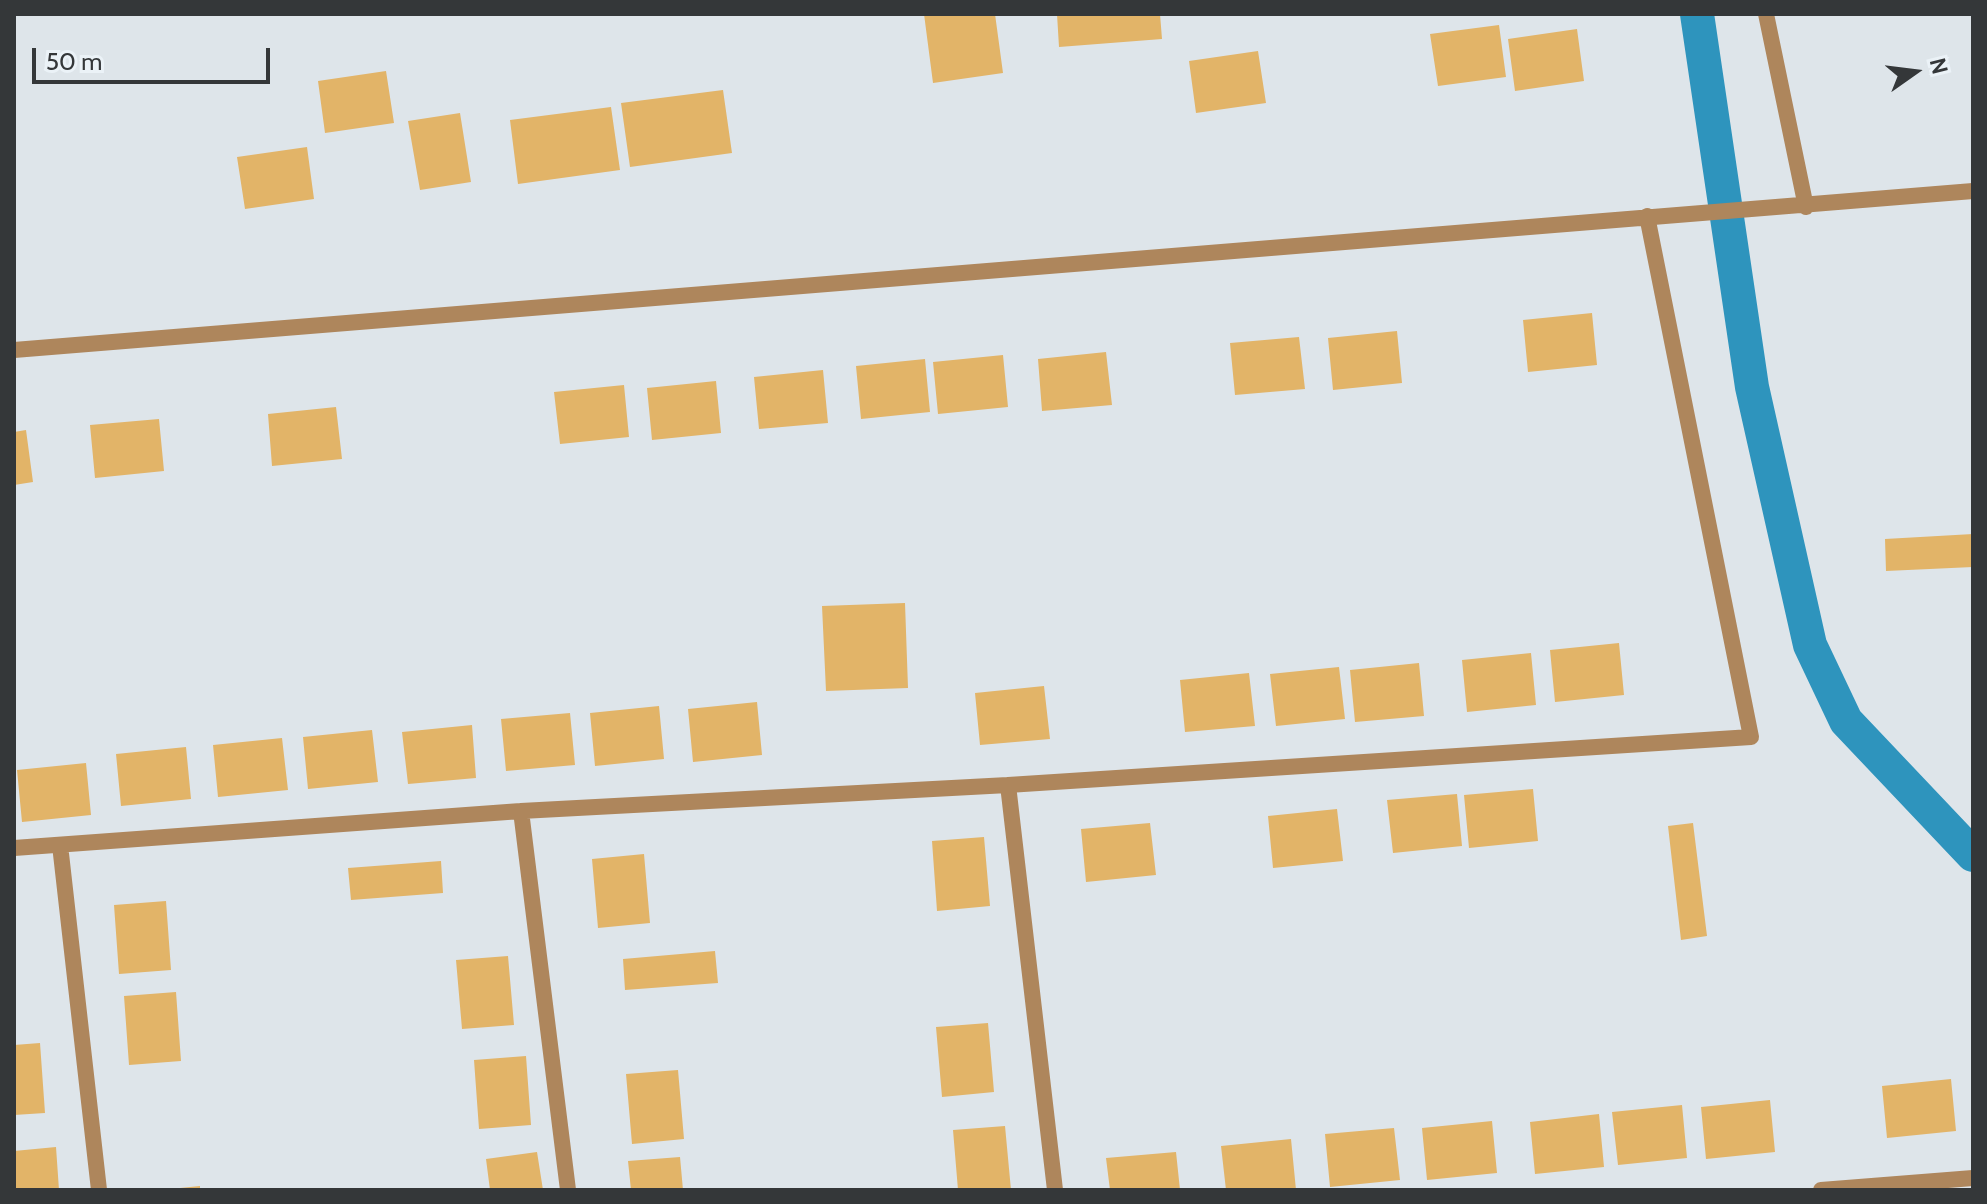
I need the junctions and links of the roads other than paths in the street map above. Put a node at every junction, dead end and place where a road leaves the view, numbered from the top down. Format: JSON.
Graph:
{"nodes":[{"id":1,"x":1766,"y":14,"type":"edge"},
{"id":2,"x":1973,"y":191,"type":"edge"},
{"id":3,"x":1806,"y":207,"type":"junction"},
{"id":4,"x":1647,"y":216,"type":"junction"},
{"id":5,"x":14,"y":350,"type":"edge"},
{"id":6,"x":1008,"y":785,"type":"junction"},
{"id":7,"x":521,"y":811,"type":"junction"},
{"id":8,"x":60,"y":845,"type":"junction"},
{"id":9,"x":14,"y":848,"type":"edge"},
{"id":10,"x":1973,"y":1178,"type":"edge"},
{"id":11,"x":99,"y":1190,"type":"edge"},
{"id":12,"x":568,"y":1190,"type":"edge"},
{"id":13,"x":1055,"y":1190,"type":"edge"},
{"id":14,"x":1821,"y":1190,"type":"edge"}],
"edges":[{"from":1,"to":3,"type":"street"},
{"from":2,"to":3,"type":"street"},
{"from":3,"to":4,"type":"street"},
{"from":4,"to":5,"type":"street"},
{"from":4,"to":6,"type":"street"},
{"from":6,"to":7,"type":"street"},
{"from":6,"to":13,"type":"street"},
{"from":7,"to":8,"type":"street"},
{"from":7,"to":12,"type":"street"},
{"from":8,"to":9,"type":"street"},
{"from":8,"to":11,"type":"street"},
{"from":10,"to":14,"type":"street"}]}
